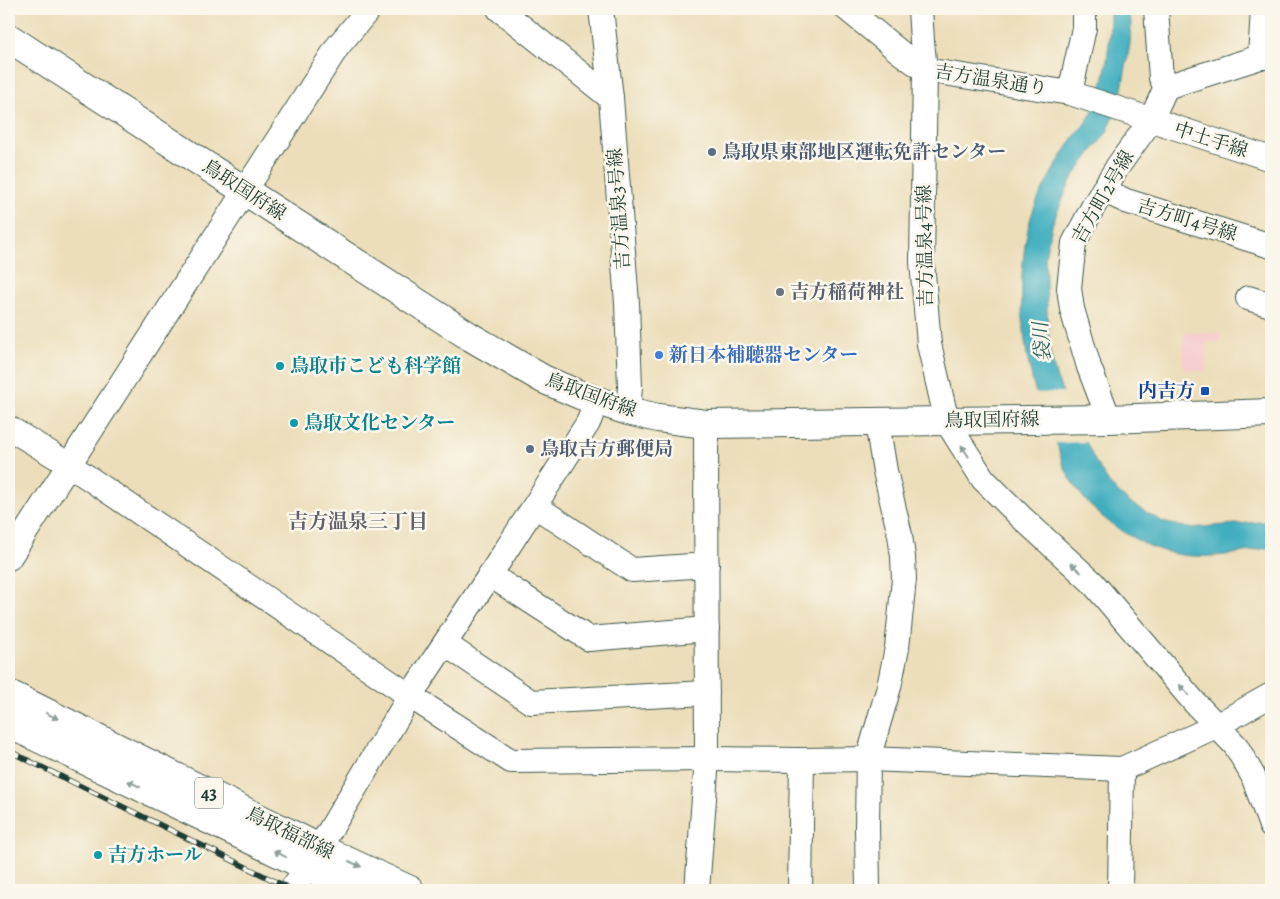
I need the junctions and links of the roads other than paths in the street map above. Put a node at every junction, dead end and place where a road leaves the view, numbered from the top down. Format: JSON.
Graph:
{"nodes":[{"id":1,"x":499,"y":9,"type":"edge"},
{"id":2,"x":601,"y":9,"type":"edge"},
{"id":3,"x":847,"y":9,"type":"edge"},
{"id":4,"x":920,"y":9,"type":"edge"},
{"id":5,"x":1084,"y":9,"type":"edge"},
{"id":6,"x":1156,"y":9,"type":"edge"},
{"id":7,"x":1263,"y":9,"type":"edge"},
{"id":8,"x":358,"y":12,"type":"edge"},
{"id":9,"x":9,"y":38,"type":"edge"},
{"id":10,"x":1266,"y":57,"type":"edge"},
{"id":11,"x":926,"y":70,"type":"junction"},
{"id":12,"x":1166,"y":87,"type":"junction"},
{"id":13,"x":1074,"y":94,"type":"junction"},
{"id":14,"x":611,"y":98,"type":"junction"},
{"id":15,"x":1147,"y":119,"type":"junction"},
{"id":16,"x":1271,"y":159,"type":"edge"},
{"id":17,"x":245,"y":190,"type":"junction"},
{"id":18,"x":1103,"y":190,"type":"junction"},
{"id":19,"x":1271,"y":246,"type":"edge"},
{"id":20,"x":1248,"y":298,"type":"dead end"},
{"id":21,"x":1271,"y":305,"type":"edge"},
{"id":22,"x":597,"y":401,"type":"junction"},
{"id":23,"x":628,"y":411,"type":"junction"},
{"id":24,"x":1271,"y":413,"type":"edge"},
{"id":25,"x":1105,"y":419,"type":"junction"},
{"id":26,"x":946,"y":422,"type":"junction"},
{"id":27,"x":877,"y":423,"type":"junction"},
{"id":28,"x":706,"y":424,"type":"junction"},
{"id":29,"x":9,"y":428,"type":"edge"},
{"id":30,"x":68,"y":464,"type":"junction"},
{"id":31,"x":535,"y":506,"type":"junction"},
{"id":32,"x":9,"y":558,"type":"edge"},
{"id":33,"x":707,"y":566,"type":"junction"},
{"id":34,"x":490,"y":576,"type":"junction"},
{"id":35,"x":707,"y":629,"type":"junction"},
{"id":36,"x":444,"y":644,"type":"junction"},
{"id":37,"x":707,"y":693,"type":"junction"},
{"id":38,"x":9,"y":694,"type":"edge"},
{"id":39,"x":410,"y":696,"type":"junction"},
{"id":40,"x":1271,"y":696,"type":"edge"},
{"id":41,"x":9,"y":724,"type":"edge"},
{"id":42,"x":1216,"y":726,"type":"junction"},
{"id":43,"x":708,"y":758,"type":"junction"},
{"id":44,"x":868,"y":759,"type":"junction"},
{"id":45,"x":802,"y":760,"type":"junction"},
{"id":46,"x":1122,"y":769,"type":"junction"},
{"id":47,"x":1271,"y":826,"type":"edge"},
{"id":48,"x":314,"y":858,"type":"junction"},
{"id":49,"x":291,"y":890,"type":"edge"},
{"id":50,"x":356,"y":890,"type":"edge"},
{"id":51,"x":410,"y":890,"type":"edge"},
{"id":52,"x":697,"y":890,"type":"edge"},
{"id":53,"x":800,"y":890,"type":"edge"},
{"id":54,"x":868,"y":890,"type":"edge"},
{"id":55,"x":1120,"y":890,"type":"edge"}],
"edges":[{"from":1,"to":14,"type":"street"},
{"from":2,"to":14,"type":"street","name":"吉方温泉3号線"},
{"from":3,"to":11,"type":"street","name":"吉方温泉通り"},
{"from":4,"to":11,"type":"street","name":"吉方温泉4号線"},
{"from":5,"to":13,"type":"street"},
{"from":6,"to":12,"type":"street"},
{"from":7,"to":10,"type":"street"},
{"from":8,"to":17,"type":"street"},
{"from":9,"to":17,"type":"main road","name":"鳥取国府線"},
{"from":10,"to":12,"type":"street"},
{"from":11,"to":13,"type":"street","name":"吉方温泉通り"},
{"from":11,"to":26,"type":"street","name":"吉方温泉4号線"},
{"from":12,"to":15,"type":"street","name":"吉方町2号線"},
{"from":13,"to":15,"type":"street","name":"吉方温泉通り"},
{"from":14,"to":23,"type":"street","name":"吉方温泉3号線"},
{"from":15,"to":16,"type":"street","name":"中土手線"},
{"from":15,"to":18,"type":"street","name":"吉方町2号線"},
{"from":17,"to":22,"type":"main road","name":"鳥取国府線"},
{"from":17,"to":30,"type":"street"},
{"from":18,"to":19,"type":"street","name":"吉方町4号線"},
{"from":18,"to":25,"type":"street","name":"吉方町2号線"},
{"from":20,"to":21,"type":"street"},
{"from":22,"to":23,"type":"main road","name":"鳥取国府線"},
{"from":22,"to":31,"type":"street"},
{"from":23,"to":28,"type":"main road","name":"鳥取国府線"},
{"from":24,"to":25,"type":"main road","name":"鳥取国府線"},
{"from":25,"to":26,"type":"main road","name":"鳥取国府線"},
{"from":26,"to":27,"type":"main road","name":"鳥取国府線"},
{"from":42,"to":26,"type":"street","one_way":true},
{"from":27,"to":28,"type":"main road","name":"鳥取国府線"},
{"from":27,"to":44,"type":"street"},
{"from":28,"to":33,"type":"street"},
{"from":29,"to":30,"type":"street"},
{"from":30,"to":32,"type":"street"},
{"from":30,"to":39,"type":"street"},
{"from":31,"to":33,"type":"street"},
{"from":31,"to":34,"type":"street"},
{"from":33,"to":35,"type":"street"},
{"from":34,"to":35,"type":"street"},
{"from":34,"to":36,"type":"street"},
{"from":35,"to":37,"type":"street"},
{"from":36,"to":37,"type":"street"},
{"from":36,"to":39,"type":"street"},
{"from":37,"to":43,"type":"street"},
{"from":38,"to":48,"type":"main road","name":"鳥取福部線","number":"43","one_way":true},
{"from":39,"to":43,"type":"street"},
{"from":39,"to":48,"type":"street"},
{"from":40,"to":42,"type":"street"},
{"from":48,"to":41,"type":"main road","name":"鳥取福部線","number":"43","one_way":true},
{"from":42,"to":46,"type":"street"},
{"from":42,"to":47,"type":"street"},
{"from":43,"to":45,"type":"street"},
{"from":43,"to":52,"type":"street"},
{"from":44,"to":45,"type":"street"},
{"from":44,"to":46,"type":"street"},
{"from":44,"to":54,"type":"street"},
{"from":45,"to":53,"type":"street"},
{"from":46,"to":55,"type":"street"},
{"from":48,"to":49,"type":"street"},
{"from":48,"to":50,"type":"main road","name":"鳥取福部線","number":"43"},
{"from":48,"to":51,"type":"main road","name":"鳥取福部線","number":"43","one_way":true}]}
